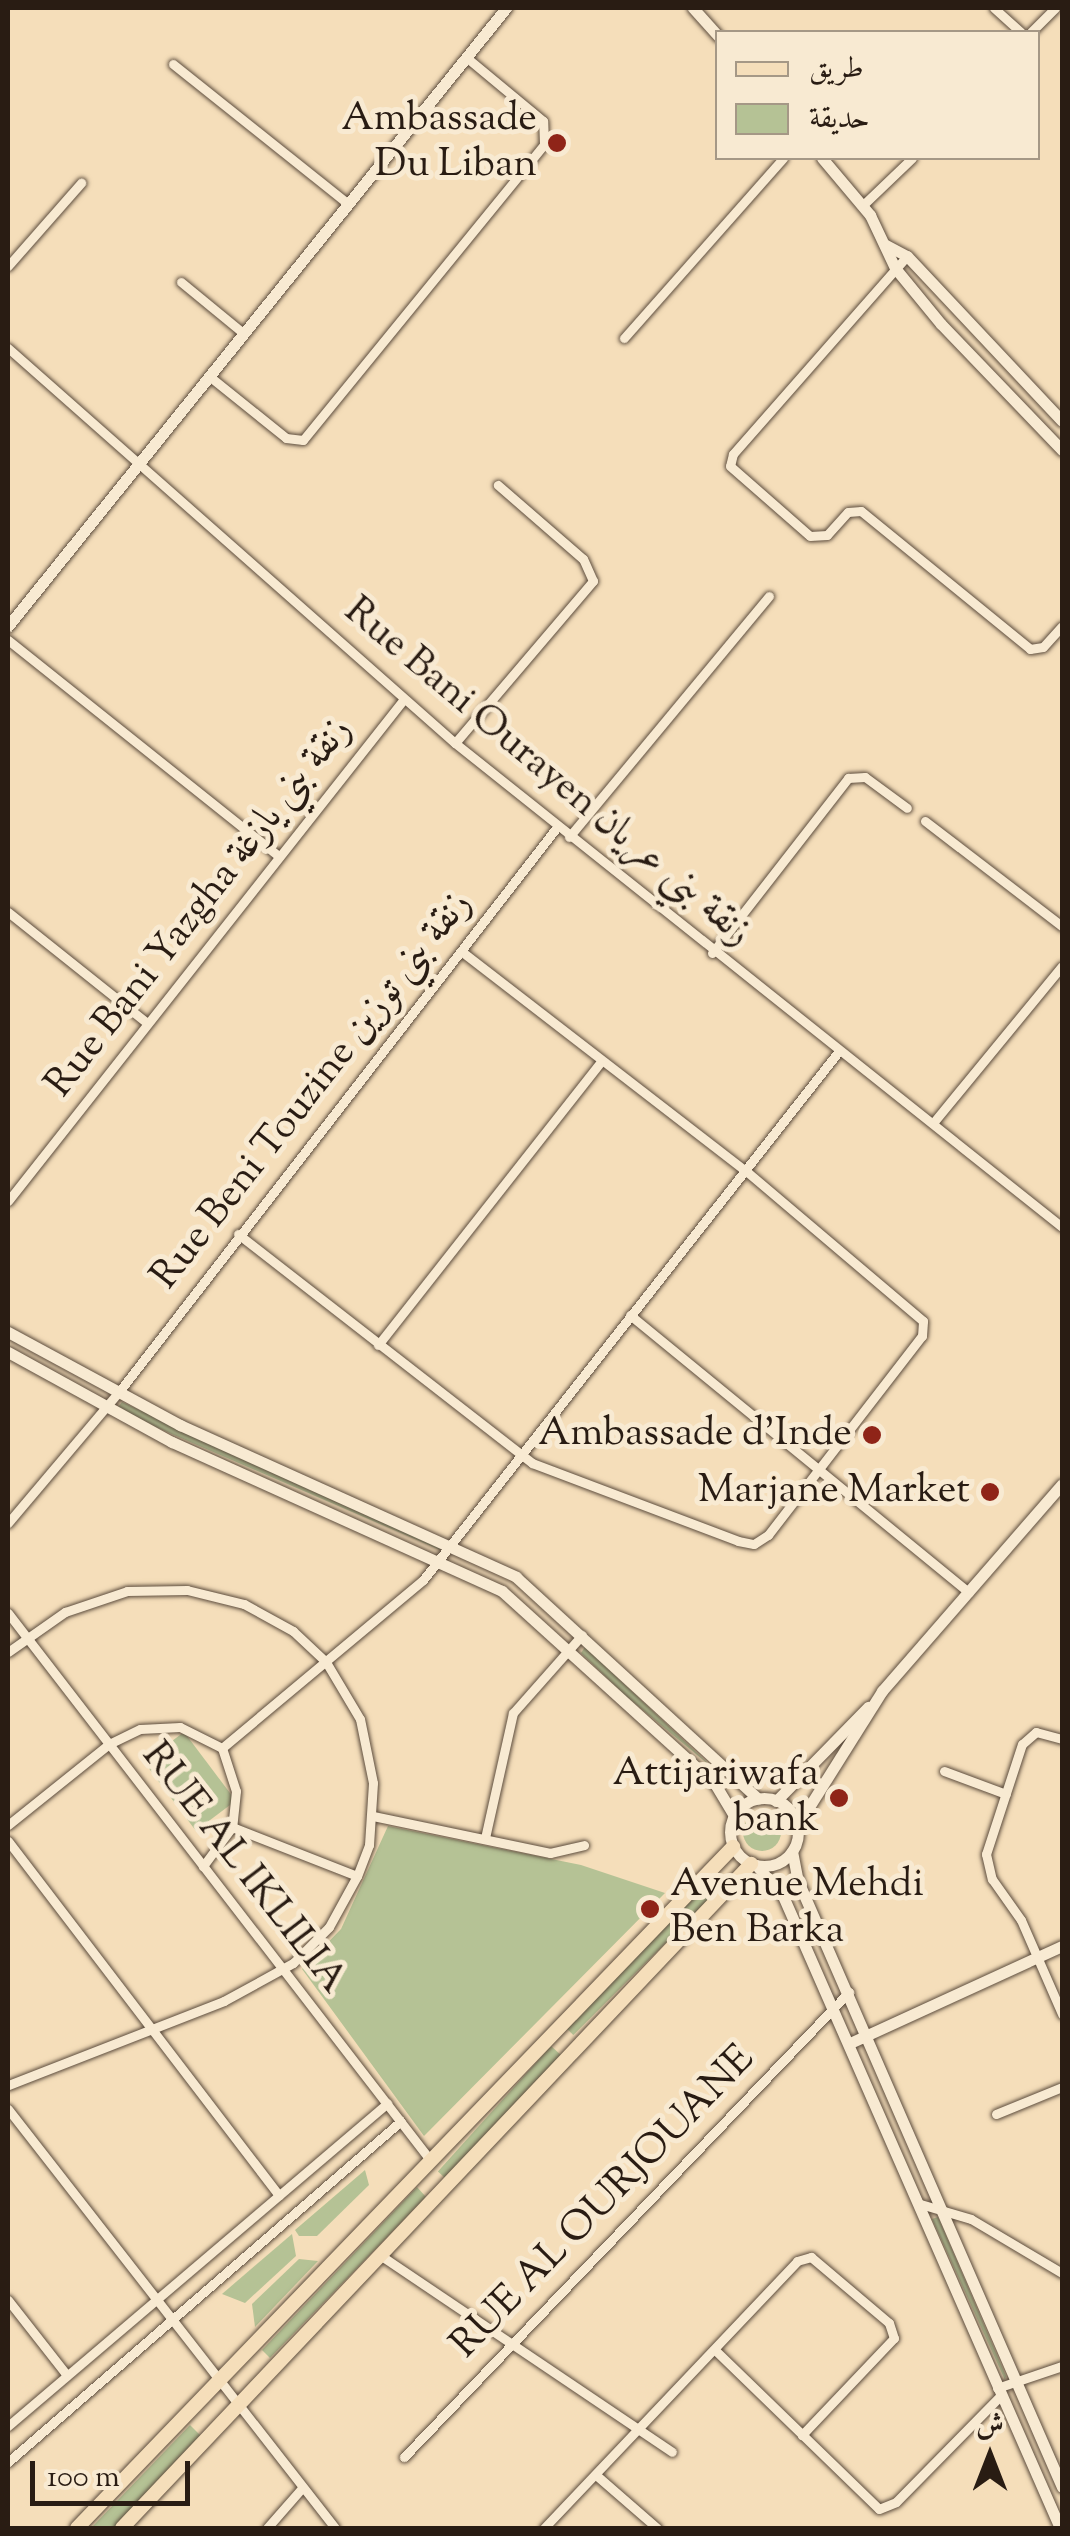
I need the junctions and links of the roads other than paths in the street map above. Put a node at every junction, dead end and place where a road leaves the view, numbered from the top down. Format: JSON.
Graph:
{"nodes":[{"id":1,"x":506,"y":8,"type":"edge"},
{"id":2,"x":693,"y":8,"type":"edge"},
{"id":3,"x":994,"y":8,"type":"edge"},
{"id":4,"x":1055,"y":8,"type":"edge"},
{"id":5,"x":1019,"y":30,"type":"edge"},
{"id":6,"x":1033,"y":30,"type":"edge"},
{"id":7,"x":715,"y":33,"type":"edge"},
{"id":8,"x":466,"y":57,"type":"junction"},
{"id":9,"x":173,"y":64,"type":"dead end"},
{"id":10,"x":780,"y":160,"type":"edge"},
{"id":11,"x":824,"y":160,"type":"edge"},
{"id":12,"x":910,"y":160,"type":"edge"},
{"id":13,"x":81,"y":183,"type":"dead end"},
{"id":14,"x":347,"y":202,"type":"junction"},
{"id":15,"x":863,"y":205,"type":"junction"},
{"id":16,"x":886,"y":245,"type":"junction"},
{"id":17,"x":908,"y":256,"type":"junction"},
{"id":18,"x":8,"y":266,"type":"edge"},
{"id":19,"x":895,"y":268,"type":"junction"},
{"id":20,"x":180,"y":282,"type":"dead end"},
{"id":21,"x":243,"y":333,"type":"junction"},
{"id":22,"x":624,"y":338,"type":"dead end"},
{"id":23,"x":8,"y":351,"type":"edge"},
{"id":24,"x":209,"y":376,"type":"junction"},
{"id":25,"x":1062,"y":421,"type":"edge"},
{"id":26,"x":1062,"y":449,"type":"edge"},
{"id":27,"x":136,"y":462,"type":"junction"},
{"id":28,"x":498,"y":485,"type":"dead end"},
{"id":29,"x":769,"y":596,"type":"dead end"},
{"id":30,"x":8,"y":626,"type":"edge"},
{"id":31,"x":1062,"y":626,"type":"edge"},
{"id":32,"x":8,"y":640,"type":"edge"},
{"id":33,"x":404,"y":699,"type":"junction"},
{"id":34,"x":454,"y":743,"type":"junction"},
{"id":35,"x":907,"y":808,"type":"dead end"},
{"id":36,"x":925,"y":821,"type":"dead end"},
{"id":37,"x":557,"y":827,"type":"junction"},
{"id":38,"x":568,"y":837,"type":"junction"},
{"id":39,"x":278,"y":856,"type":"junction"},
{"id":40,"x":8,"y":912,"type":"edge"},
{"id":41,"x":1062,"y":926,"type":"edge"},
{"id":42,"x":462,"y":952,"type":"junction"},
{"id":43,"x":712,"y":952,"type":"junction"},
{"id":44,"x":1062,"y":966,"type":"edge"},
{"id":45,"x":147,"y":1022,"type":"junction"},
{"id":46,"x":839,"y":1051,"type":"junction"},
{"id":47,"x":600,"y":1063,"type":"junction"},
{"id":48,"x":932,"y":1123,"type":"junction"},
{"id":49,"x":747,"y":1172,"type":"junction"},
{"id":50,"x":12,"y":1186,"type":"edge"},
{"id":51,"x":8,"y":1201,"type":"edge"},
{"id":52,"x":1062,"y":1227,"type":"edge"},
{"id":53,"x":238,"y":1234,"type":"junction"},
{"id":54,"x":630,"y":1314,"type":"junction"},
{"id":55,"x":8,"y":1332,"type":"edge"},
{"id":56,"x":378,"y":1346,"type":"junction"},
{"id":57,"x":8,"y":1352,"type":"edge"},
{"id":58,"x":118,"y":1393,"type":"junction"},
{"id":59,"x":106,"y":1409,"type":"junction"},
{"id":60,"x":520,"y":1455,"type":"junction"},
{"id":61,"x":819,"y":1465,"type":"junction"},
{"id":62,"x":1062,"y":1484,"type":"edge"},
{"id":63,"x":8,"y":1523,"type":"edge"},
{"id":64,"x":452,"y":1544,"type":"junction"},
{"id":65,"x":440,"y":1560,"type":"junction"},
{"id":66,"x":969,"y":1592,"type":"junction"},
{"id":67,"x":8,"y":1613,"type":"edge"},
{"id":68,"x":582,"y":1635,"type":"junction"},
{"id":69,"x":26,"y":1638,"type":"junction"},
{"id":70,"x":570,"y":1651,"type":"junction"},
{"id":71,"x":8,"y":1652,"type":"edge"},
{"id":72,"x":326,"y":1662,"type":"junction"},
{"id":73,"x":872,"y":1705,"type":"junction"},
{"id":74,"x":1062,"y":1740,"type":"edge"},
{"id":75,"x":110,"y":1744,"type":"junction"},
{"id":76,"x":222,"y":1748,"type":"junction"},
{"id":77,"x":944,"y":1771,"type":"dead end"},
{"id":78,"x":1006,"y":1794,"type":"junction"},
{"id":79,"x":758,"y":1799,"type":"junction"},
{"id":80,"x":776,"y":1800,"type":"junction"},
{"id":81,"x":373,"y":1816,"type":"junction"},
{"id":82,"x":734,"y":1816,"type":"junction"},
{"id":83,"x":8,"y":1825,"type":"edge"},
{"id":84,"x":797,"y":1826,"type":"junction"},
{"id":85,"x":232,"y":1827,"type":"junction"},
{"id":86,"x":485,"y":1838,"type":"junction"},
{"id":87,"x":8,"y":1841,"type":"edge"},
{"id":88,"x":584,"y":1845,"type":"dead end"},
{"id":89,"x":733,"y":1847,"type":"junction"},
{"id":90,"x":792,"y":1851,"type":"junction"},
{"id":91,"x":754,"y":1864,"type":"junction"},
{"id":92,"x":203,"y":1866,"type":"junction"},
{"id":93,"x":358,"y":1876,"type":"junction"},
{"id":94,"x":1062,"y":1946,"type":"edge"},
{"id":95,"x":1037,"y":1957,"type":"junction"},
{"id":96,"x":284,"y":1970,"type":"junction"},
{"id":97,"x":849,"y":1992,"type":"junction"},
{"id":98,"x":833,"y":2006,"type":"junction"},
{"id":99,"x":1062,"y":2014,"type":"edge"},
{"id":100,"x":152,"y":2028,"type":"junction"},
{"id":101,"x":868,"y":2035,"type":"junction"},
{"id":102,"x":850,"y":2044,"type":"junction"},
{"id":103,"x":8,"y":2085,"type":"edge"},
{"id":104,"x":1062,"y":2087,"type":"edge"},
{"id":105,"x":387,"y":2103,"type":"junction"},
{"id":106,"x":8,"y":2110,"type":"edge"},
{"id":107,"x":996,"y":2114,"type":"dead end"},
{"id":108,"x":401,"y":2121,"type":"junction"},
{"id":109,"x":431,"y":2161,"type":"junction"},
{"id":110,"x":278,"y":2195,"type":"junction"},
{"id":111,"x":917,"y":2202,"type":"junction"},
{"id":112,"x":942,"y":2209,"type":"junction"},
{"id":113,"x":380,"y":2255,"type":"junction"},
{"id":114,"x":1062,"y":2273,"type":"edge"},
{"id":115,"x":8,"y":2300,"type":"edge"},
{"id":116,"x":158,"y":2300,"type":"junction"},
{"id":117,"x":172,"y":2320,"type":"junction"},
{"id":118,"x":512,"y":2343,"type":"junction"},
{"id":119,"x":715,"y":2350,"type":"junction"},
{"id":120,"x":1062,"y":2366,"type":"edge"},
{"id":121,"x":66,"y":2374,"type":"junction"},
{"id":122,"x":1016,"y":2380,"type":"junction"},
{"id":123,"x":221,"y":2381,"type":"junction"},
{"id":124,"x":999,"y":2391,"type":"junction"},
{"id":125,"x":239,"y":2404,"type":"junction"},
{"id":126,"x":8,"y":2426,"type":"edge"},
{"id":127,"x":638,"y":2432,"type":"junction"},
{"id":128,"x":802,"y":2435,"type":"junction"},
{"id":129,"x":672,"y":2452,"type":"dead end"},
{"id":130,"x":404,"y":2457,"type":"dead end"},
{"id":131,"x":8,"y":2462,"type":"edge"},
{"id":132,"x":596,"y":2475,"type":"junction"},
{"id":133,"x":1062,"y":2487,"type":"edge"},
{"id":134,"x":302,"y":2488,"type":"junction"},
{"id":135,"x":78,"y":2528,"type":"edge"},
{"id":136,"x":122,"y":2528,"type":"edge"},
{"id":137,"x":267,"y":2528,"type":"edge"},
{"id":138,"x":335,"y":2528,"type":"edge"},
{"id":139,"x":544,"y":2528,"type":"edge"},
{"id":140,"x":657,"y":2528,"type":"edge"},
{"id":141,"x":1060,"y":2528,"type":"edge"}],
"edges":[{"from":1,"to":8,"type":"main road"},
{"from":2,"to":7,"type":"main road"},
{"from":3,"to":5,"type":"street"},
{"from":4,"to":6,"type":"street"},
{"from":8,"to":14,"type":"main road"},
{"from":8,"to":24,"type":"street"},
{"from":9,"to":14,"type":"street"},
{"from":10,"to":22,"type":"street"},
{"from":11,"to":15,"type":"main road"},
{"from":12,"to":15,"type":"street"},
{"from":13,"to":18,"type":"street"},
{"from":14,"to":21,"type":"main road"},
{"from":15,"to":16,"type":"main road"},
{"from":16,"to":17,"type":"main road"},
{"from":16,"to":19,"type":"main road"},
{"from":17,"to":19,"type":"street"},
{"from":17,"to":25,"type":"main road"},
{"from":19,"to":26,"type":"main road"},
{"from":19,"to":31,"type":"street"},
{"from":20,"to":21,"type":"street"},
{"from":21,"to":24,"type":"main road"},
{"from":23,"to":27,"type":"street","name":"Rue Bani Ourayen زنقة بني عريان"},
{"from":24,"to":27,"type":"main road"},
{"from":27,"to":30,"type":"main road"},
{"from":27,"to":33,"type":"street","name":"Rue Bani Ourayen زنقة بني عريان"},
{"from":28,"to":34,"type":"street"},
{"from":29,"to":38,"type":"street"},
{"from":32,"to":39,"type":"street"},
{"from":33,"to":34,"type":"street","name":"Rue Bani Ourayen زنقة بني عريان"},
{"from":33,"to":39,"type":"street","name":"Rue Bani Yazgha زنقة بني يازغة"},
{"from":34,"to":37,"type":"street","name":"Rue Bani Ourayen زنقة بني عريان"},
{"from":35,"to":43,"type":"street"},
{"from":36,"to":41,"type":"street"},
{"from":37,"to":38,"type":"street","name":"Rue Bani Ourayen زنقة بني عريان"},
{"from":37,"to":42,"type":"street","name":"Rue Beni Touzine زنقة بني توزين"},
{"from":38,"to":43,"type":"street","name":"Rue Bani Ourayen زنقة بني عريان"},
{"from":39,"to":45,"type":"street","name":"Rue Bani Yazgha زنقة بني يازغة"},
{"from":40,"to":45,"type":"street"},
{"from":42,"to":47,"type":"street"},
{"from":42,"to":53,"type":"street","name":"Rue Beni Touzine زنقة بني توزين"},
{"from":43,"to":46,"type":"street","name":"Rue Bani Ourayen زنقة بني عريان"},
{"from":44,"to":48,"type":"street"},
{"from":45,"to":50,"type":"street","name":"Rue Bani Yazgha زنقة بني يازغة"},
{"from":46,"to":48,"type":"street","name":"Rue Bani Ourayen زنقة بني عريان"},
{"from":46,"to":49,"type":"street"},
{"from":47,"to":49,"type":"street"},
{"from":47,"to":56,"type":"street"},
{"from":48,"to":52,"type":"street","name":"Rue Bani Ourayen زنقة بني عريان"},
{"from":49,"to":54,"type":"street"},
{"from":49,"to":61,"type":"street"},
{"from":50,"to":51,"type":"street","name":"Rue Bani Yazgha زنقة بني يازغة"},
{"from":53,"to":56,"type":"street"},
{"from":53,"to":58,"type":"street","name":"Rue Beni Touzine زنقة بني توزين"},
{"from":54,"to":60,"type":"street"},
{"from":54,"to":61,"type":"street"},
{"from":55,"to":58,"type":"main road"},
{"from":56,"to":60,"type":"street"},
{"from":57,"to":59,"type":"main road"},
{"from":58,"to":59,"type":"street","name":"Rue Beni Touzine زنقة بني توزين"},
{"from":58,"to":64,"type":"main road"},
{"from":59,"to":63,"type":"street","name":"Rue Beni Touzine زنقة بني توزين"},
{"from":59,"to":65,"type":"main road"},
{"from":60,"to":61,"type":"street"},
{"from":60,"to":64,"type":"street"},
{"from":61,"to":66,"type":"street"},
{"from":62,"to":66,"type":"main road"},
{"from":64,"to":65,"type":"street"},
{"from":64,"to":68,"type":"main road"},
{"from":65,"to":70,"type":"main road"},
{"from":65,"to":72,"type":"street"},
{"from":66,"to":73,"type":"main road"},
{"from":67,"to":69,"type":"street","name":"RUE AL IKLILIA"},
{"from":68,"to":70,"type":"street"},
{"from":68,"to":79,"type":"main road"},
{"from":69,"to":71,"type":"street"},
{"from":69,"to":72,"type":"street"},
{"from":69,"to":75,"type":"street","name":"RUE AL IKLILIA"},
{"from":70,"to":82,"type":"main road"},
{"from":70,"to":86,"type":"street"},
{"from":72,"to":76,"type":"street"},
{"from":72,"to":81,"type":"street"},
{"from":73,"to":80,"type":"main road"},
{"from":73,"to":84,"type":"main road"},
{"from":74,"to":78,"type":"street"},
{"from":75,"to":76,"type":"street"},
{"from":75,"to":83,"type":"street"},
{"from":75,"to":92,"type":"street","name":"RUE AL IKLILIA"},
{"from":76,"to":85,"type":"street"},
{"from":77,"to":78,"type":"street"},
{"from":78,"to":95,"type":"street"},
{"from":79,"to":80,"type":"main road"},
{"from":79,"to":82,"type":"main road"},
{"from":80,"to":84,"type":"main road"},
{"from":81,"to":86,"type":"street"},
{"from":81,"to":93,"type":"street"},
{"from":82,"to":89,"type":"main road"},
{"from":84,"to":90,"type":"main road"},
{"from":85,"to":92,"type":"street"},
{"from":85,"to":93,"type":"street"},
{"from":86,"to":88,"type":"street"},
{"from":87,"to":100,"type":"street"},
{"from":89,"to":91,"type":"main road"},
{"from":89,"to":109,"type":"main road"},
{"from":90,"to":91,"type":"main road"},
{"from":90,"to":97,"type":"main road"},
{"from":91,"to":98,"type":"main road"},
{"from":91,"to":113,"type":"main road"},
{"from":92,"to":96,"type":"street","name":"RUE AL IKLILIA"},
{"from":93,"to":96,"type":"street"},
{"from":94,"to":95,"type":"main road"},
{"from":95,"to":99,"type":"street"},
{"from":95,"to":101,"type":"main road"},
{"from":96,"to":100,"type":"street"},
{"from":96,"to":105,"type":"street","name":"RUE AL IKLILIA"},
{"from":97,"to":98,"type":"street","name":"RUE AL OURJOUANE"},
{"from":97,"to":101,"type":"main road"},
{"from":98,"to":102,"type":"main road"},
{"from":98,"to":118,"type":"street","name":"RUE AL OURJOUANE"},
{"from":100,"to":103,"type":"street"},
{"from":100,"to":110,"type":"street"},
{"from":101,"to":102,"type":"main road"},
{"from":101,"to":112,"type":"main road"},
{"from":102,"to":111,"type":"main road"},
{"from":104,"to":107,"type":"street"},
{"from":105,"to":108,"type":"street","name":"RUE AL IKLILIA"},
{"from":105,"to":110,"type":"street"},
{"from":106,"to":116,"type":"street"},
{"from":108,"to":109,"type":"street","name":"RUE AL IKLILIA"},
{"from":108,"to":117,"type":"street"},
{"from":109,"to":123,"type":"main road"},
{"from":110,"to":116,"type":"street"},
{"from":111,"to":112,"type":"street"},
{"from":111,"to":124,"type":"main road"},
{"from":112,"to":114,"type":"street"},
{"from":112,"to":122,"type":"main road"},
{"from":113,"to":118,"type":"street"},
{"from":113,"to":125,"type":"main road"},
{"from":115,"to":121,"type":"street"},
{"from":116,"to":117,"type":"street"},
{"from":116,"to":121,"type":"street"},
{"from":117,"to":123,"type":"street"},
{"from":117,"to":131,"type":"street"},
{"from":118,"to":127,"type":"street"},
{"from":118,"to":130,"type":"street","name":"RUE AL OURJOUANE"},
{"from":119,"to":127,"type":"street"},
{"from":119,"to":128,"type":"street"},
{"from":119,"to":128,"type":"street"},
{"from":120,"to":122,"type":"street"},
{"from":121,"to":126,"type":"street"},
{"from":122,"to":124,"type":"street"},
{"from":122,"to":133,"type":"main road"},
{"from":123,"to":125,"type":"street"},
{"from":123,"to":135,"type":"main road"},
{"from":124,"to":128,"type":"street"},
{"from":124,"to":141,"type":"main road"},
{"from":125,"to":134,"type":"street"},
{"from":125,"to":136,"type":"main road"},
{"from":127,"to":129,"type":"street"},
{"from":127,"to":132,"type":"street"},
{"from":132,"to":139,"type":"street"},
{"from":132,"to":140,"type":"street"},
{"from":134,"to":137,"type":"street"},
{"from":134,"to":138,"type":"street"}]}
